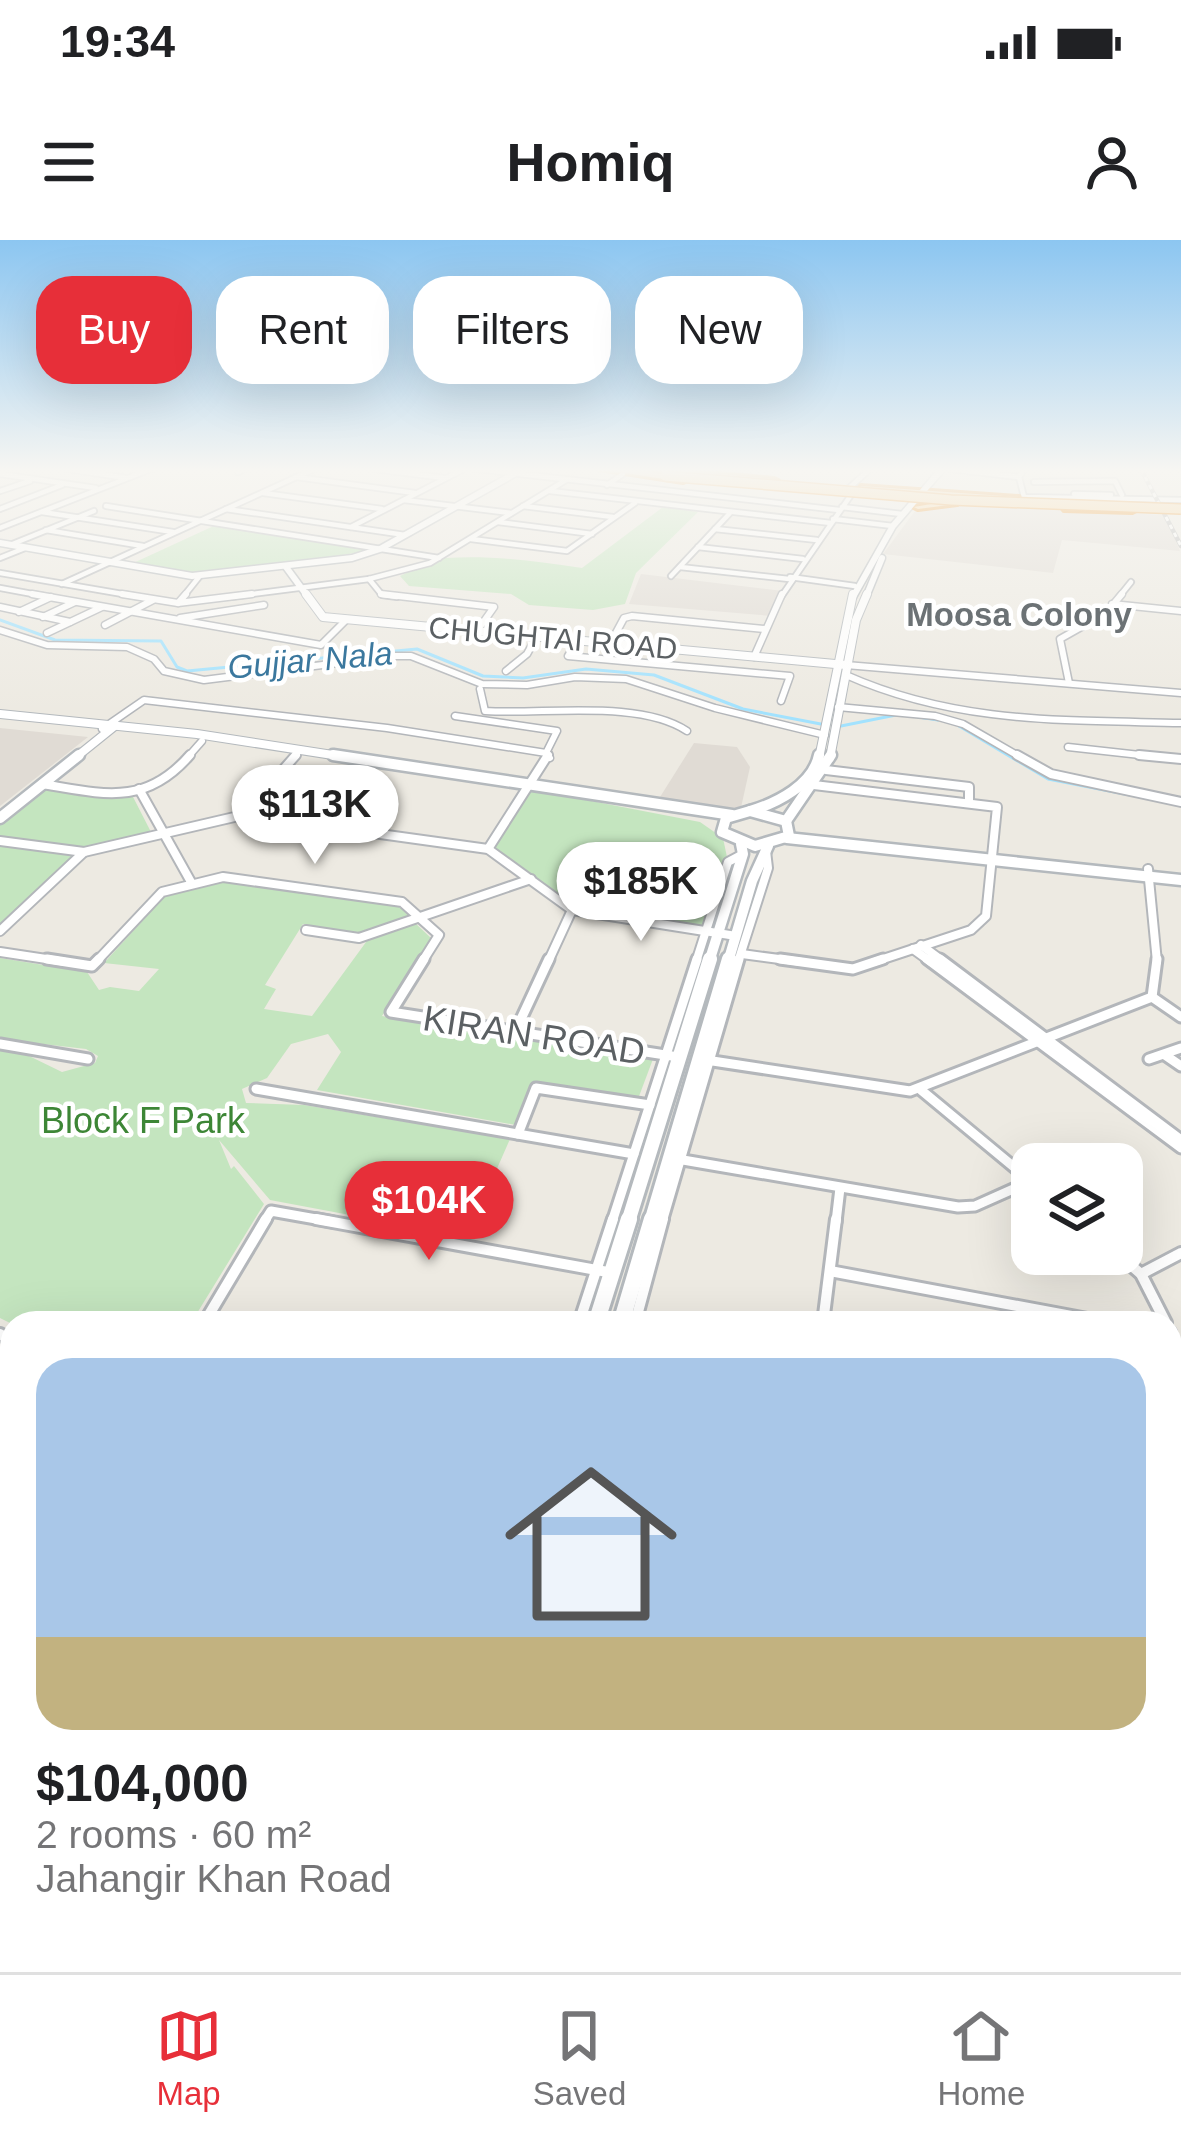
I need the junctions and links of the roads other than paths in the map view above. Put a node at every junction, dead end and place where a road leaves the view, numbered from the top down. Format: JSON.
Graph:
{"nodes":[{"id":1,"x":37,"y":550,"type":"edge"},
{"id":2,"x":134,"y":550,"type":"edge"},
{"id":3,"x":380,"y":550,"type":"joint"},
{"id":4,"x":453,"y":550,"type":"edge"},
{"id":5,"x":696,"y":550,"type":"edge"},
{"id":6,"x":715,"y":550,"type":"edge"},
{"id":7,"x":810,"y":550,"type":"edge"},
{"id":8,"x":878,"y":550,"type":"edge"},
{"id":9,"x":888,"y":550,"type":"edge"},
{"id":10,"x":439,"y":558,"type":"junction"},
{"id":11,"x":803,"y":559,"type":"junction"},
{"id":12,"x":109,"y":561,"type":"junction"},
{"id":13,"x":286,"y":567,"type":"junction"},
{"id":14,"x":680,"y":567,"type":"junction"},
{"id":15,"x":0,"y":573,"type":"edge"},
{"id":16,"x":671,"y":576,"type":"dead end"},
{"id":17,"x":200,"y":577,"type":"junction"},
{"id":18,"x":790,"y":578,"type":"junction"},
{"id":19,"x":369,"y":580,"type":"junction"},
{"id":20,"x":1131,"y":582,"type":"dead end"},
{"id":21,"x":62,"y":584,"type":"junction"},
{"id":22,"x":855,"y":586,"type":"junction"},
{"id":23,"x":0,"y":588,"type":"edge"},
{"id":24,"x":302,"y":588,"type":"junction"},
{"id":25,"x":25,"y":592,"type":"junction"},
{"id":26,"x":38,"y":595,"type":"junction"},
{"id":27,"x":51,"y":597,"type":"junction"},
{"id":28,"x":153,"y":600,"type":"junction"},
{"id":29,"x":75,"y":602,"type":"junction"},
{"id":30,"x":178,"y":603,"type":"junction"},
{"id":31,"x":1112,"y":604,"type":"junction"},
{"id":32,"x":0,"y":605,"type":"edge"},
{"id":33,"x":264,"y":605,"type":"dead end"},
{"id":34,"x":102,"y":607,"type":"junction"},
{"id":35,"x":19,"y":611,"type":"junction"},
{"id":36,"x":1181,"y":611,"type":"edge"},
{"id":37,"x":130,"y":612,"type":"junction"},
{"id":38,"x":43,"y":617,"type":"junction"},
{"id":39,"x":172,"y":619,"type":"junction"},
{"id":40,"x":346,"y":620,"type":"junction"},
{"id":41,"x":70,"y":622,"type":"junction"},
{"id":42,"x":105,"y":625,"type":"dead end"},
{"id":43,"x":765,"y":629,"type":"junction"},
{"id":44,"x":0,"y":630,"type":"edge"},
{"id":45,"x":477,"y":631,"type":"junction"},
{"id":46,"x":47,"y":633,"type":"dead end"},
{"id":47,"x":536,"y":636,"type":"junction"},
{"id":48,"x":578,"y":640,"type":"junction"},
{"id":49,"x":610,"y":644,"type":"junction"},
{"id":50,"x":754,"y":657,"type":"junction"},
{"id":51,"x":842,"y":668,"type":"junction"},
{"id":52,"x":506,"y":671,"type":"dead end"},
{"id":53,"x":1069,"y":682,"type":"junction"},
{"id":54,"x":479,"y":689,"type":"dead end"},
{"id":55,"x":1181,"y":693,"type":"edge"},
{"id":56,"x":782,"y":701,"type":"dead end"},
{"id":57,"x":834,"y":710,"type":"junction"},
{"id":58,"x":0,"y":716,"type":"edge"},
{"id":59,"x":454,"y":716,"type":"dead end"},
{"id":60,"x":1181,"y":723,"type":"edge"},
{"id":61,"x":109,"y":727,"type":"junction"},
{"id":62,"x":687,"y":731,"type":"dead end"},
{"id":63,"x":829,"y":735,"type":"junction"},
{"id":64,"x":202,"y":741,"type":"junction"},
{"id":65,"x":1069,"y":747,"type":"dead end"},
{"id":66,"x":297,"y":753,"type":"junction"},
{"id":67,"x":546,"y":753,"type":"junction"},
{"id":68,"x":1181,"y":759,"type":"edge"},
{"id":69,"x":826,"y":770,"type":"junction"},
{"id":70,"x":42,"y":784,"type":"junction"},
{"id":71,"x":527,"y":785,"type":"junction"},
{"id":72,"x":814,"y":785,"type":"junction"},
{"id":73,"x":139,"y":789,"type":"junction"},
{"id":74,"x":968,"y":802,"type":"junction"},
{"id":75,"x":1181,"y":802,"type":"edge"},
{"id":76,"x":750,"y":811,"type":"junction"},
{"id":77,"x":0,"y":813,"type":"edge"},
{"id":78,"x":732,"y":814,"type":"junction"},
{"id":79,"x":243,"y":815,"type":"junction"},
{"id":80,"x":720,"y":827,"type":"junction"},
{"id":81,"x":788,"y":828,"type":"junction"},
{"id":82,"x":164,"y":833,"type":"junction"},
{"id":83,"x":0,"y":841,"type":"edge"},
{"id":84,"x":767,"y":848,"type":"junction"},
{"id":85,"x":488,"y":849,"type":"junction"},
{"id":86,"x":742,"y":849,"type":"junction"},
{"id":87,"x":84,"y":852,"type":"junction"},
{"id":88,"x":990,"y":856,"type":"junction"},
{"id":89,"x":1148,"y":873,"type":"junction"},
{"id":90,"x":1181,"y":876,"type":"edge"},
{"id":91,"x":531,"y":879,"type":"junction"},
{"id":92,"x":191,"y":882,"type":"junction"},
{"id":93,"x":572,"y":910,"type":"junction"},
{"id":94,"x":423,"y":917,"type":"junction"},
{"id":95,"x":306,"y":931,"type":"dead end"},
{"id":96,"x":0,"y":932,"type":"edge"},
{"id":97,"x":710,"y":933,"type":"junction"},
{"id":98,"x":736,"y":936,"type":"junction"},
{"id":99,"x":917,"y":947,"type":"junction"},
{"id":100,"x":0,"y":952,"type":"edge"},
{"id":101,"x":742,"y":954,"type":"junction"},
{"id":102,"x":1152,"y":998,"type":"junction"},
{"id":103,"x":1181,"y":1017,"type":"edge"},
{"id":104,"x":515,"y":1032,"type":"junction"},
{"id":105,"x":1042,"y":1039,"type":"junction"},
{"id":106,"x":0,"y":1043,"type":"edge"},
{"id":107,"x":1181,"y":1048,"type":"edge"},
{"id":108,"x":1165,"y":1055,"type":"junction"},
{"id":109,"x":672,"y":1056,"type":"junction"},
{"id":110,"x":88,"y":1059,"type":"dead end"},
{"id":111,"x":1149,"y":1059,"type":"dead end"},
{"id":112,"x":706,"y":1060,"type":"junction"},
{"id":113,"x":1181,"y":1066,"type":"edge"},
{"id":114,"x":256,"y":1089,"type":"dead end"},
{"id":115,"x":920,"y":1089,"type":"junction"},
{"id":116,"x":650,"y":1106,"type":"junction"},
{"id":117,"x":518,"y":1135,"type":"junction"},
{"id":118,"x":1181,"y":1144,"type":"edge"},
{"id":119,"x":634,"y":1154,"type":"junction"},
{"id":120,"x":682,"y":1160,"type":"junction"},
{"id":121,"x":1011,"y":1165,"type":"edge"},
{"id":122,"x":840,"y":1188,"type":"junction"},
{"id":123,"x":1011,"y":1190,"type":"edge"},
{"id":124,"x":1181,"y":1253,"type":"edge"},
{"id":125,"x":596,"y":1270,"type":"junction"},
{"id":126,"x":830,"y":1271,"type":"junction"},
{"id":127,"x":613,"y":1273,"type":"junction"},
{"id":128,"x":1143,"y":1273,"type":"edge"},
{"id":129,"x":1142,"y":1275,"type":"edge"},
{"id":130,"x":211,"y":1311,"type":"edge"},
{"id":131,"x":583,"y":1311,"type":"edge"},
{"id":132,"x":600,"y":1311,"type":"edge"},
{"id":133,"x":625,"y":1311,"type":"edge"},
{"id":134,"x":638,"y":1311,"type":"edge"},
{"id":135,"x":825,"y":1311,"type":"edge"},
{"id":136,"x":1045,"y":1311,"type":"edge"},
{"id":137,"x":1160,"y":1311,"type":"edge"}],
"edges":[{"from":1,"to":12,"type":"main road"},
{"from":2,"to":12,"type":"street"},
{"from":3,"to":10,"type":"street"},
{"from":3,"to":13,"type":"main road"},
{"from":4,"to":10,"type":"street"},
{"from":5,"to":14,"type":"street"},
{"from":6,"to":11,"type":"street"},
{"from":7,"to":11,"type":"street"},
{"from":8,"to":22,"type":"main road"},
{"from":9,"to":51,"type":"main road"},
{"from":10,"to":19,"type":"street"},
{"from":11,"to":18,"type":"street"},
{"from":12,"to":17,"type":"main road"},
{"from":12,"to":21,"type":"street"},
{"from":13,"to":17,"type":"main road"},
{"from":13,"to":24,"type":"main road"},
{"from":14,"to":16,"type":"street"},
{"from":14,"to":18,"type":"street"},
{"from":15,"to":21,"type":"street"},
{"from":17,"to":30,"type":"street"},
{"from":18,"to":22,"type":"street"},
{"from":18,"to":43,"type":"street"},
{"from":19,"to":24,"type":"street"},
{"from":19,"to":45,"type":"street"},
{"from":20,"to":31,"type":"street"},
{"from":21,"to":26,"type":"street"},
{"from":21,"to":28,"type":"street"},
{"from":22,"to":51,"type":"main road"},
{"from":23,"to":25,"type":"street"},
{"from":24,"to":30,"type":"street"},
{"from":24,"to":40,"type":"main road"},
{"from":25,"to":26,"type":"street"},
{"from":25,"to":32,"type":"street"},
{"from":26,"to":27,"type":"street"},
{"from":27,"to":29,"type":"street"},
{"from":27,"to":35,"type":"street"},
{"from":28,"to":30,"type":"street"},
{"from":28,"to":37,"type":"street"},
{"from":29,"to":34,"type":"street"},
{"from":29,"to":38,"type":"street"},
{"from":31,"to":36,"type":"street"},
{"from":31,"to":53,"type":"street"},
{"from":32,"to":35,"type":"street"},
{"from":33,"to":39,"type":"street"},
{"from":34,"to":37,"type":"street"},
{"from":34,"to":41,"type":"street"},
{"from":35,"to":38,"type":"street"},
{"from":37,"to":39,"type":"street"},
{"from":37,"to":42,"type":"street"},
{"from":38,"to":41,"type":"street"},
{"from":39,"to":40,"type":"street"},
{"from":40,"to":45,"type":"main road","name":"CHUGHTAI ROAD"},
{"from":41,"to":46,"type":"street"},
{"from":43,"to":49,"type":"street"},
{"from":43,"to":50,"type":"street"},
{"from":44,"to":63,"type":"street"},
{"from":45,"to":47,"type":"main road","name":"CHUGHTAI ROAD"},
{"from":47,"to":48,"type":"main road","name":"CHUGHTAI ROAD"},
{"from":47,"to":52,"type":"street"},
{"from":48,"to":49,"type":"main road","name":"CHUGHTAI ROAD"},
{"from":48,"to":56,"type":"street"},
{"from":49,"to":50,"type":"main road","name":"CHUGHTAI ROAD"},
{"from":50,"to":51,"type":"main road","name":"CHUGHTAI ROAD"},
{"from":51,"to":53,"type":"street"},
{"from":51,"to":57,"type":"main road"},
{"from":51,"to":57,"type":"main road"},
{"from":51,"to":60,"type":"street"},
{"from":53,"to":55,"type":"street"},
{"from":54,"to":62,"type":"street"},
{"from":57,"to":63,"type":"main road"},
{"from":57,"to":75,"type":"street"},
{"from":58,"to":61,"type":"main road"},
{"from":59,"to":67,"type":"street"},
{"from":61,"to":64,"type":"main road"},
{"from":61,"to":67,"type":"street"},
{"from":61,"to":70,"type":"main road"},
{"from":61,"to":71,"type":"main road"},
{"from":61,"to":77,"type":"main road"},
{"from":63,"to":69,"type":"main road"},
{"from":63,"to":76,"type":"main road"},
{"from":64,"to":66,"type":"main road"},
{"from":64,"to":73,"type":"street"},
{"from":65,"to":68,"type":"street"},
{"from":66,"to":71,"type":"main road"},
{"from":66,"to":79,"type":"street"},
{"from":67,"to":71,"type":"street"},
{"from":69,"to":72,"type":"main road"},
{"from":69,"to":74,"type":"street"},
{"from":70,"to":73,"type":"street"},
{"from":70,"to":77,"type":"main road"},
{"from":71,"to":78,"type":"main road"},
{"from":71,"to":80,"type":"main road"},
{"from":71,"to":85,"type":"street"},
{"from":72,"to":74,"type":"street"},
{"from":72,"to":81,"type":"main road"},
{"from":73,"to":82,"type":"street"},
{"from":74,"to":88,"type":"street"},
{"from":76,"to":78,"type":"main road"},
{"from":76,"to":81,"type":"main road"},
{"from":78,"to":80,"type":"main road"},
{"from":79,"to":82,"type":"street"},
{"from":79,"to":85,"type":"street"},
{"from":80,"to":86,"type":"main road"},
{"from":81,"to":84,"type":"main road"},
{"from":81,"to":88,"type":"main road"},
{"from":82,"to":87,"type":"street"},
{"from":82,"to":92,"type":"street"},
{"from":83,"to":87,"type":"street"},
{"from":84,"to":86,"type":"main road"},
{"from":84,"to":98,"type":"main road"},
{"from":84,"to":101,"type":"street"},
{"from":85,"to":91,"type":"street"},
{"from":86,"to":97,"type":"main road"},
{"from":87,"to":96,"type":"street"},
{"from":88,"to":89,"type":"main road"},
{"from":88,"to":99,"type":"street"},
{"from":89,"to":90,"type":"main road"},
{"from":89,"to":102,"type":"street"},
{"from":91,"to":93,"type":"street"},
{"from":91,"to":94,"type":"street"},
{"from":92,"to":94,"type":"street"},
{"from":92,"to":100,"type":"street"},
{"from":93,"to":97,"type":"street"},
{"from":93,"to":104,"type":"street"},
{"from":94,"to":95,"type":"street"},
{"from":94,"to":104,"type":"street","name":"KIRAN ROAD"},
{"from":97,"to":98,"type":"street"},
{"from":97,"to":109,"type":"main road"},
{"from":98,"to":133,"type":"main road"},
{"from":99,"to":101,"type":"street"},
{"from":99,"to":105,"type":"street"},
{"from":101,"to":112,"type":"street"},
{"from":102,"to":103,"type":"street"},
{"from":102,"to":105,"type":"street"},
{"from":104,"to":109,"type":"street","name":"KIRAN ROAD"},
{"from":105,"to":115,"type":"street"},
{"from":105,"to":118,"type":"street"},
{"from":106,"to":110,"type":"street"},
{"from":107,"to":108,"type":"street"},
{"from":108,"to":111,"type":"street"},
{"from":108,"to":113,"type":"street"},
{"from":109,"to":116,"type":"street"},
{"from":109,"to":127,"type":"main road"},
{"from":112,"to":115,"type":"street"},
{"from":112,"to":120,"type":"street"},
{"from":114,"to":117,"type":"street"},
{"from":115,"to":121,"type":"street"},
{"from":116,"to":117,"type":"street"},
{"from":116,"to":119,"type":"street"},
{"from":117,"to":119,"type":"street"},
{"from":119,"to":125,"type":"street"},
{"from":120,"to":122,"type":"street"},
{"from":120,"to":134,"type":"street"},
{"from":122,"to":123,"type":"street"},
{"from":122,"to":126,"type":"street"},
{"from":124,"to":128,"type":"street"},
{"from":125,"to":127,"type":"street"},
{"from":125,"to":130,"type":"street"},
{"from":125,"to":131,"type":"street"},
{"from":126,"to":135,"type":"street"},
{"from":126,"to":136,"type":"street"},
{"from":127,"to":132,"type":"main road"},
{"from":129,"to":137,"type":"street"}]}
